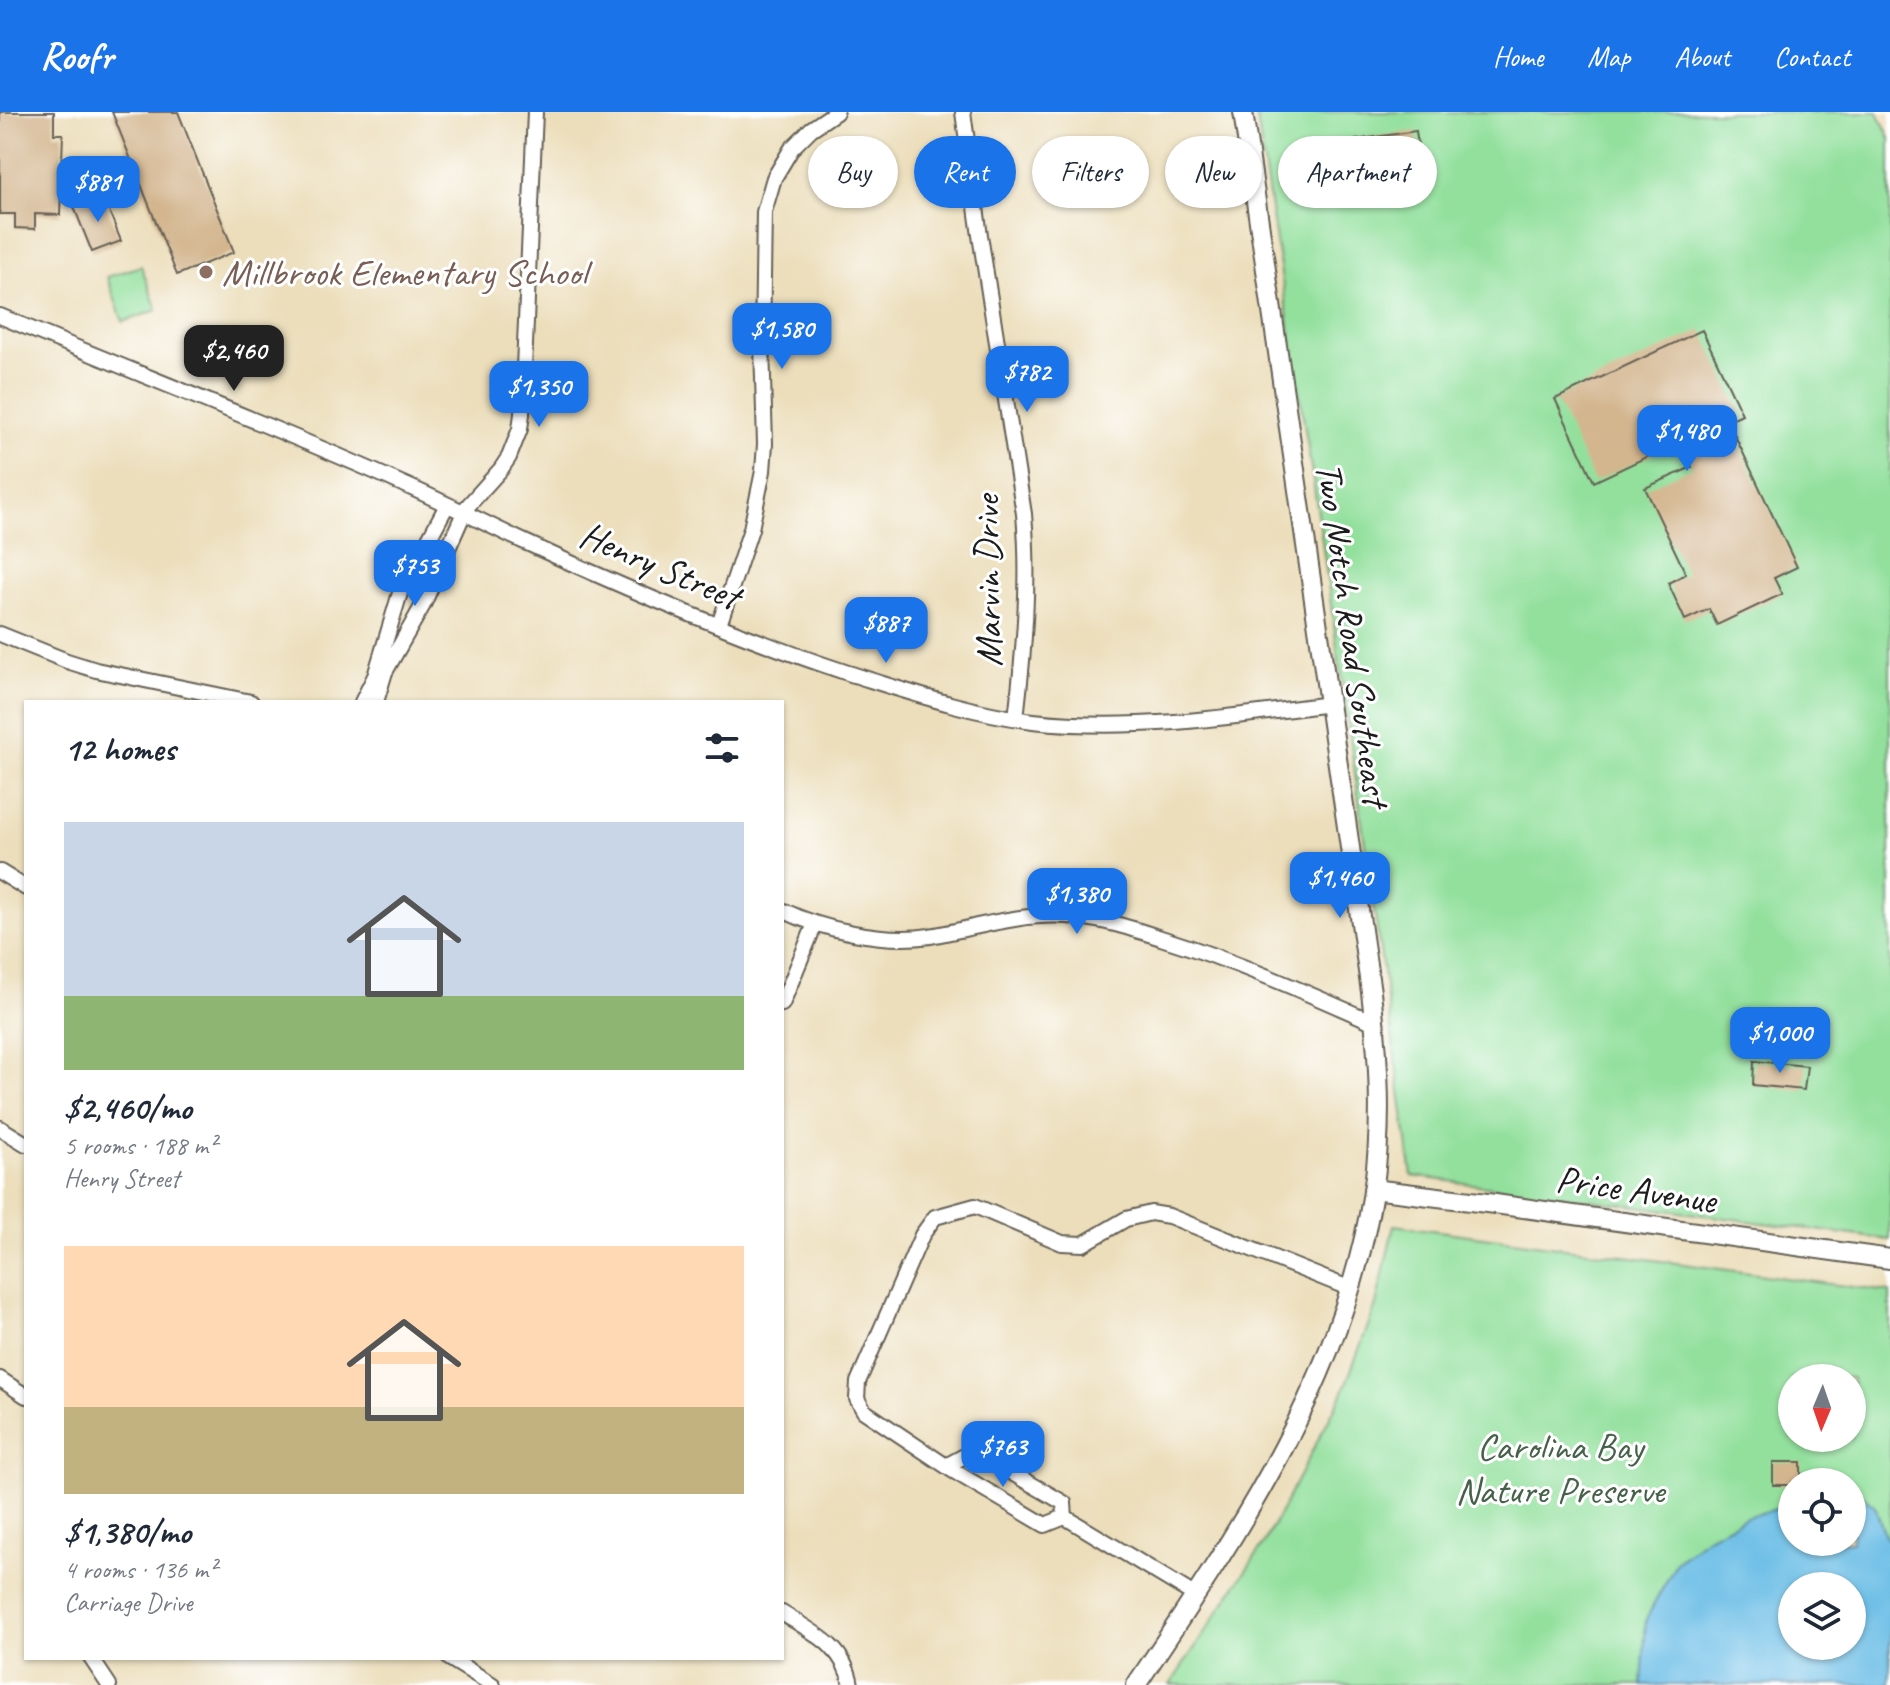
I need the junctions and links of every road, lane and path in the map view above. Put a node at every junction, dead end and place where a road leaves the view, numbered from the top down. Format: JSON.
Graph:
{"nodes":[{"id":1,"x":535,"y":112,"type":"edge"},
{"id":2,"x":836,"y":112,"type":"edge"},
{"id":3,"x":963,"y":112,"type":"edge"},
{"id":4,"x":1243,"y":112,"type":"edge"},
{"id":5,"x":0,"y":316,"type":"edge"},
{"id":6,"x":447,"y":505,"type":"junction"},
{"id":7,"x":464,"y":513,"type":"junction"},
{"id":8,"x":719,"y":625,"type":"junction"},
{"id":9,"x":0,"y":634,"type":"edge"},
{"id":10,"x":241,"y":700,"type":"edge"},
{"id":11,"x":363,"y":700,"type":"edge"},
{"id":12,"x":377,"y":700,"type":"edge"},
{"id":13,"x":1329,"y":704,"type":"junction"},
{"id":14,"x":1016,"y":718,"type":"junction"},
{"id":15,"x":0,"y":872,"type":"edge"},
{"id":16,"x":24,"y":887,"type":"edge"},
{"id":17,"x":784,"y":911,"type":"edge"},
{"id":18,"x":815,"y":924,"type":"junction"},
{"id":19,"x":784,"y":999,"type":"edge"},
{"id":20,"x":1375,"y":1023,"type":"junction"},
{"id":21,"x":0,"y":1128,"type":"edge"},
{"id":22,"x":24,"y":1143,"type":"edge"},
{"id":23,"x":1373,"y":1189,"type":"junction"},
{"id":24,"x":1890,"y":1259,"type":"edge"},
{"id":25,"x":1351,"y":1289,"type":"junction"},
{"id":26,"x":0,"y":1379,"type":"edge"},
{"id":27,"x":24,"y":1395,"type":"edge"},
{"id":28,"x":946,"y":1466,"type":"junction"},
{"id":29,"x":1065,"y":1517,"type":"junction"},
{"id":30,"x":1196,"y":1596,"type":"junction"},
{"id":31,"x":784,"y":1614,"type":"edge"},
{"id":32,"x":92,"y":1660,"type":"edge"},
{"id":33,"x":452,"y":1660,"type":"edge"},
{"id":34,"x":109,"y":1685,"type":"edge"},
{"id":35,"x":493,"y":1685,"type":"edge"},
{"id":36,"x":851,"y":1685,"type":"edge"},
{"id":37,"x":1136,"y":1685,"type":"edge"}],
"edges":[{"from":1,"to":7,"type":"street"},
{"from":2,"to":8,"type":"street"},
{"from":3,"to":14,"type":"street","name":"Marvin Drive"},
{"from":4,"to":13,"type":"street","name":"Two Notch Road Southeast"},
{"from":5,"to":6,"type":"street","name":"Henry Street"},
{"from":6,"to":7,"type":"street","name":"Henry Street"},
{"from":6,"to":11,"type":"street"},
{"from":7,"to":8,"type":"street","name":"Henry Street"},
{"from":7,"to":12,"type":"street"},
{"from":8,"to":14,"type":"street","name":"Henry Street"},
{"from":9,"to":10,"type":"street"},
{"from":13,"to":14,"type":"street","name":"Henry Street"},
{"from":13,"to":20,"type":"street","name":"Two Notch Road Southeast"},
{"from":15,"to":16,"type":"street"},
{"from":17,"to":18,"type":"street"},
{"from":18,"to":19,"type":"street"},
{"from":18,"to":20,"type":"street"},
{"from":20,"to":23,"type":"street","name":"Two Notch Road Southeast"},
{"from":21,"to":22,"type":"street"},
{"from":23,"to":24,"type":"street","name":"Price Avenue"},
{"from":23,"to":25,"type":"street","name":"Two Notch Road Southeast"},
{"from":25,"to":28,"type":"street"},
{"from":25,"to":30,"type":"street","name":"Two Notch Road Southeast"},
{"from":26,"to":27,"type":"street"},
{"from":28,"to":29,"type":"street"},
{"from":28,"to":29,"type":"street"},
{"from":29,"to":30,"type":"street"},
{"from":30,"to":37,"type":"street","name":"Two Notch Road Southeast"},
{"from":31,"to":36,"type":"street"},
{"from":32,"to":34,"type":"street"},
{"from":33,"to":35,"type":"street"}]}
